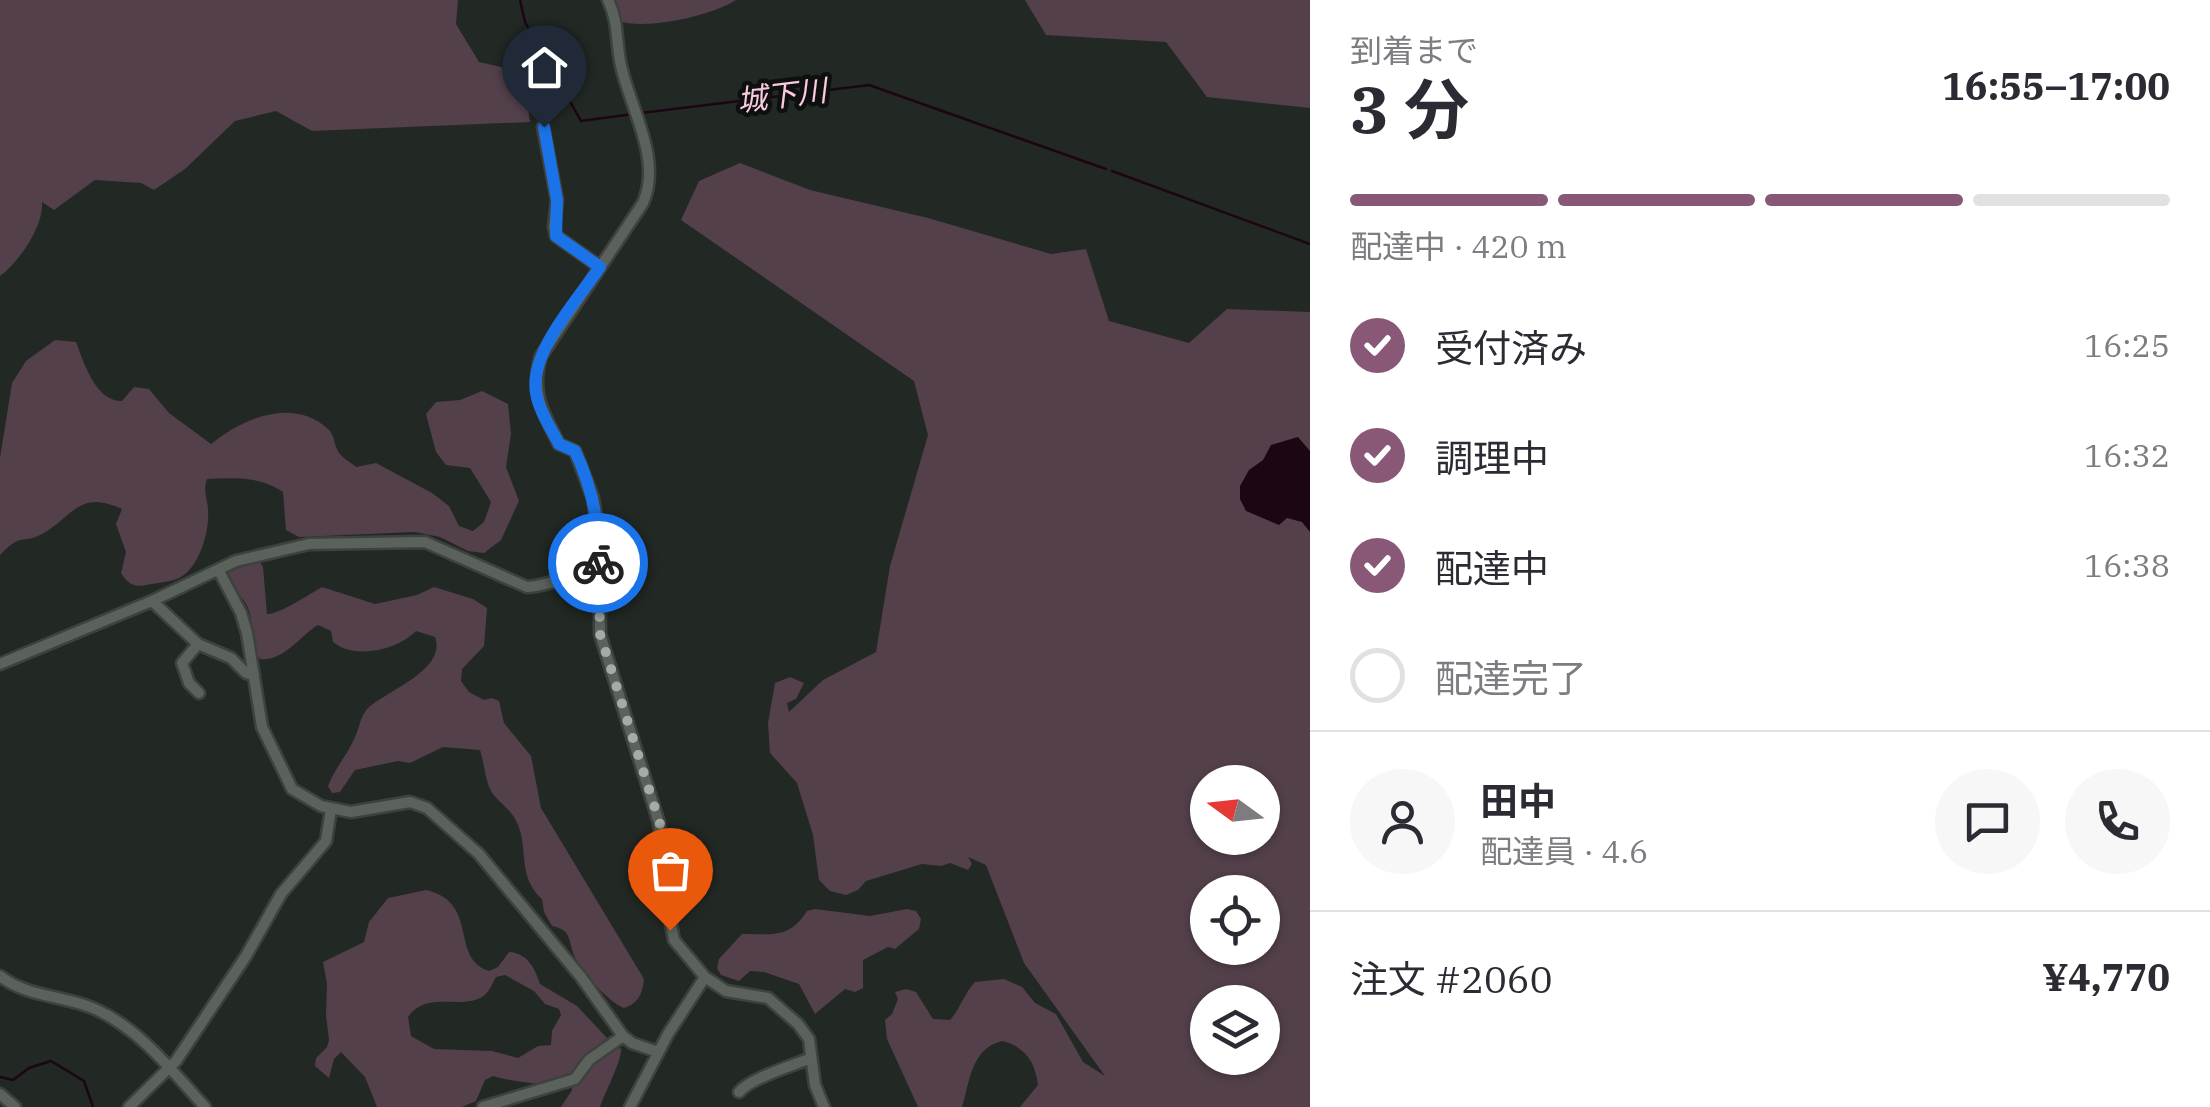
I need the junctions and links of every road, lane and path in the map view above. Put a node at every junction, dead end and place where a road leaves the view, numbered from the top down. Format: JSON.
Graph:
{"nodes":[{"id":1,"x":608,"y":0,"type":"edge"},
{"id":2,"x":544,"y":127,"type":"dead end"},
{"id":3,"x":600,"y":267,"type":"junction"},
{"id":4,"x":597,"y":569,"type":"junction"},
{"id":5,"x":219,"y":572,"type":"junction"},
{"id":6,"x":152,"y":601,"type":"junction"},
{"id":7,"x":198,"y":644,"type":"junction"},
{"id":8,"x":0,"y":664,"type":"edge"},
{"id":9,"x":254,"y":675,"type":"junction"},
{"id":10,"x":199,"y":693,"type":"dead end"},
{"id":11,"x":331,"y":809,"type":"junction"},
{"id":12,"x":0,"y":976,"type":"edge"},
{"id":13,"x":705,"y":977,"type":"junction"},
{"id":14,"x":623,"y":1036,"type":"junction"},
{"id":15,"x":658,"y":1052,"type":"junction"},
{"id":16,"x":811,"y":1058,"type":"junction"},
{"id":17,"x":168,"y":1068,"type":"junction"},
{"id":18,"x":740,"y":1092,"type":"dead end"},
{"id":19,"x":0,"y":1094,"type":"edge"},
{"id":20,"x":16,"y":1107,"type":"edge"},
{"id":21,"x":129,"y":1107,"type":"edge"},
{"id":22,"x":205,"y":1107,"type":"edge"},
{"id":23,"x":482,"y":1107,"type":"edge"},
{"id":24,"x":630,"y":1107,"type":"edge"},
{"id":25,"x":824,"y":1107,"type":"edge"}],
"edges":[{"from":1,"to":3,"type":"street"},
{"from":2,"to":3,"type":"street"},
{"from":3,"to":4,"type":"street"},
{"from":4,"to":5,"type":"street"},
{"from":4,"to":13,"type":"street"},
{"from":5,"to":6,"type":"street"},
{"from":5,"to":9,"type":"street"},
{"from":6,"to":7,"type":"street"},
{"from":6,"to":8,"type":"street"},
{"from":7,"to":9,"type":"street"},
{"from":7,"to":10,"type":"street"},
{"from":9,"to":11,"type":"street"},
{"from":11,"to":14,"type":"street"},
{"from":11,"to":17,"type":"street"},
{"from":12,"to":17,"type":"street"},
{"from":13,"to":15,"type":"street"},
{"from":13,"to":16,"type":"street"},
{"from":14,"to":15,"type":"street"},
{"from":14,"to":23,"type":"street"},
{"from":15,"to":24,"type":"street"},
{"from":16,"to":18,"type":"street"},
{"from":16,"to":25,"type":"street"},
{"from":17,"to":21,"type":"street"},
{"from":17,"to":22,"type":"street"},
{"from":19,"to":20,"type":"street"}]}
